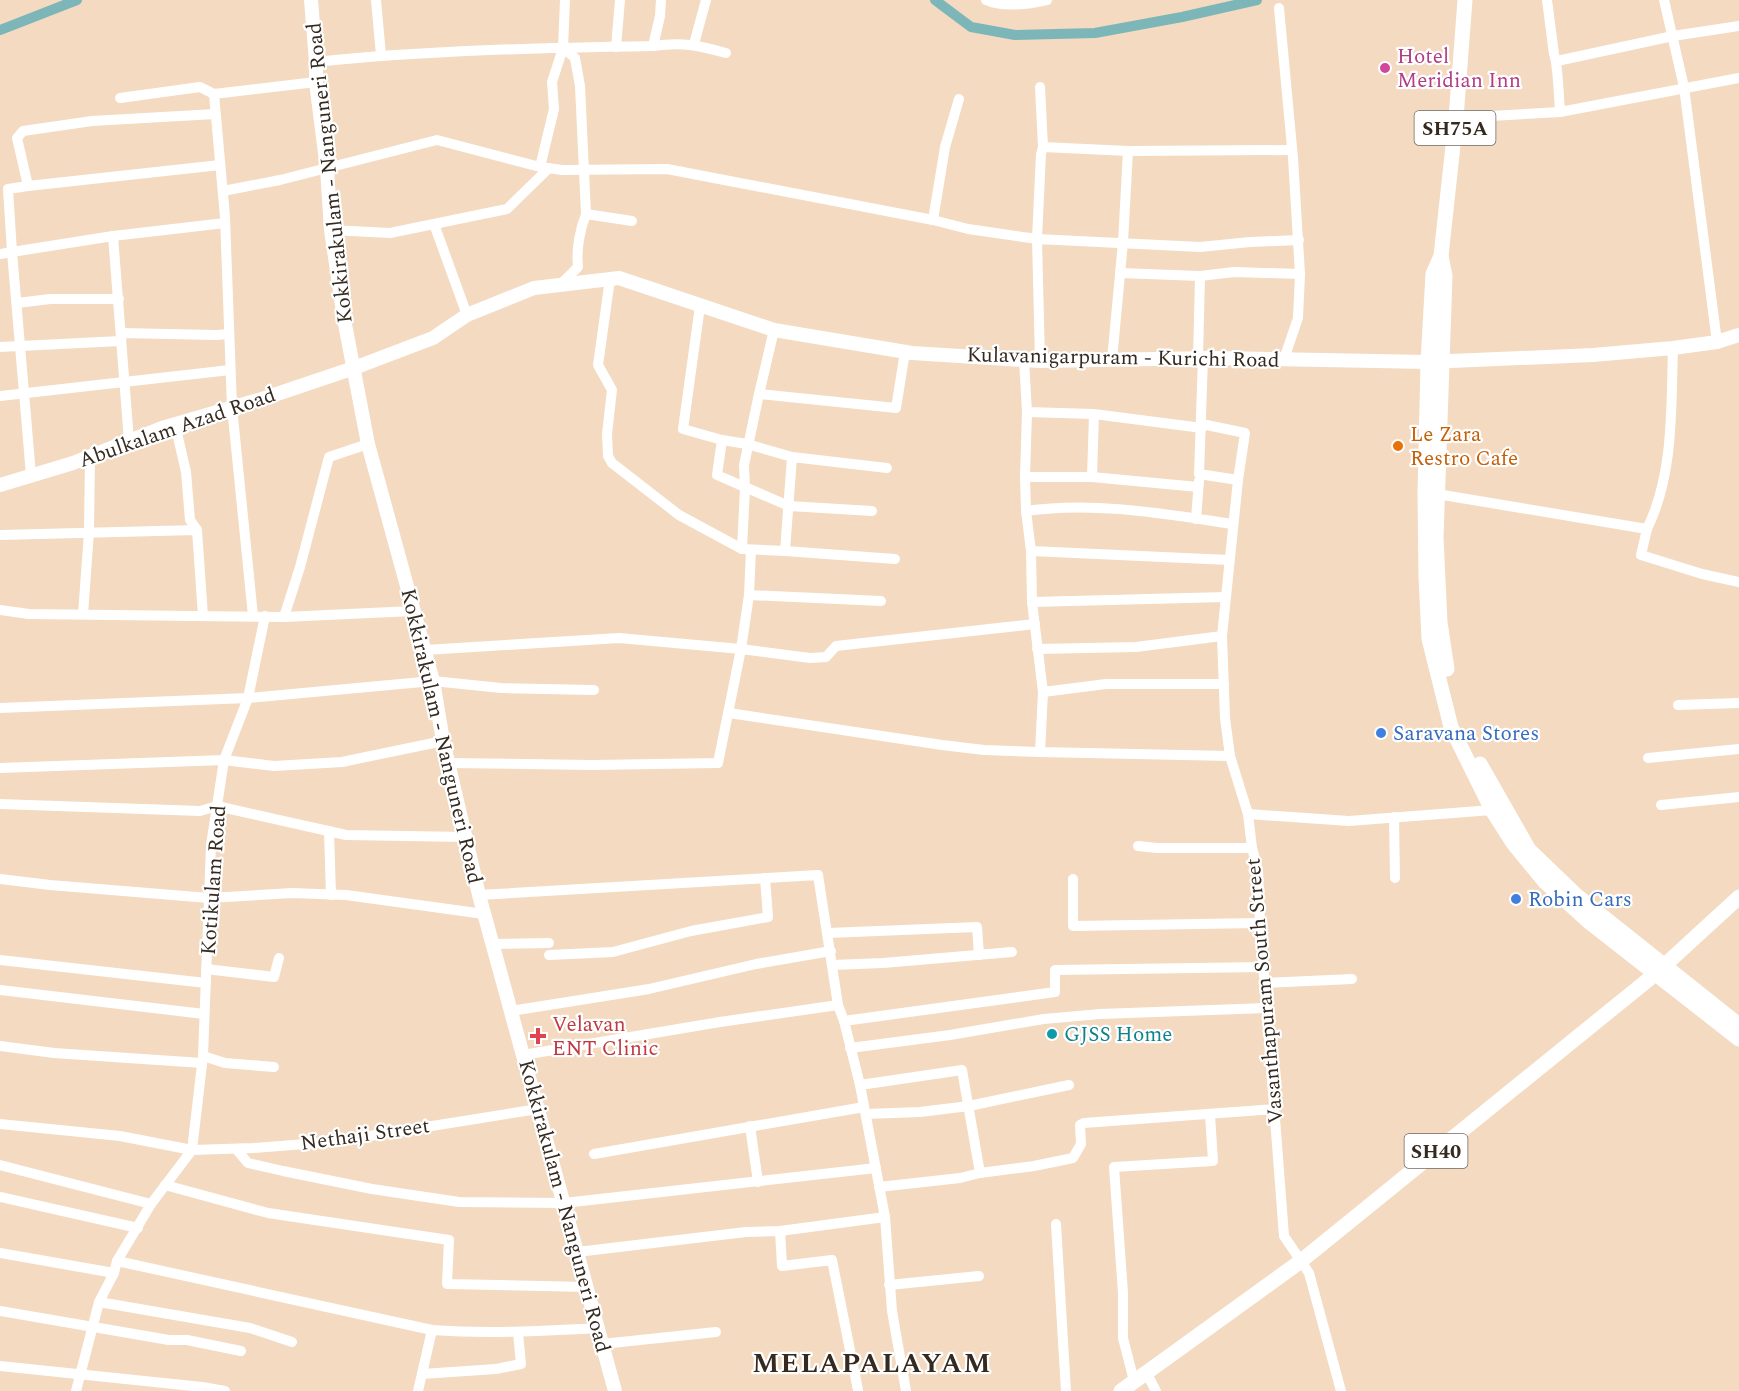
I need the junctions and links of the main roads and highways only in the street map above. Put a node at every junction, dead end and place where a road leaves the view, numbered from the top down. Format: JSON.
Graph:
{"nodes":[{"id":1,"x":311,"y":0,"type":"edge"},
{"id":2,"x":1465,"y":0,"type":"edge"},
{"id":3,"x":1739,"y":335,"type":"edge"},
{"id":4,"x":1435,"y":362,"type":"junction"},
{"id":5,"x":354,"y":368,"type":"junction"},
{"id":6,"x":0,"y":486,"type":"edge"},
{"id":7,"x":1739,"y":897,"type":"edge"},
{"id":8,"x":1659,"y":971,"type":"junction"},
{"id":9,"x":1739,"y":1025,"type":"edge"},
{"id":10,"x":1739,"y":1040,"type":"edge"},
{"id":11,"x":1134,"y":1382,"type":"edge"},
{"id":12,"x":615,"y":1391,"type":"edge"}],
"edges":[{"from":1,"to":5,"type":"main road","name":"Kokkirakulam - Nanguneri Road"},
{"from":2,"to":4,"type":"main road","number":"SH75A"},
{"from":3,"to":4,"type":"main road","name":"Kulavanigarpuram - Kurichi Road"},
{"from":4,"to":5,"type":"main road","name":"Kulavanigarpuram - Kurichi Road"},
{"from":4,"to":8,"type":"main road"},
{"from":4,"to":8,"type":"main road","number":"SH75A"},
{"from":5,"to":6,"type":"main road","name":"Abulkalam Azad Road"},
{"from":5,"to":12,"type":"main road","name":"Kokkirakulam - Nanguneri Road"},
{"from":7,"to":8,"type":"main road","number":"SH40"},
{"from":8,"to":9,"type":"main road"},
{"from":8,"to":10,"type":"main road","number":"SH75A"},
{"from":8,"to":11,"type":"main road","number":"SH40"}]}
